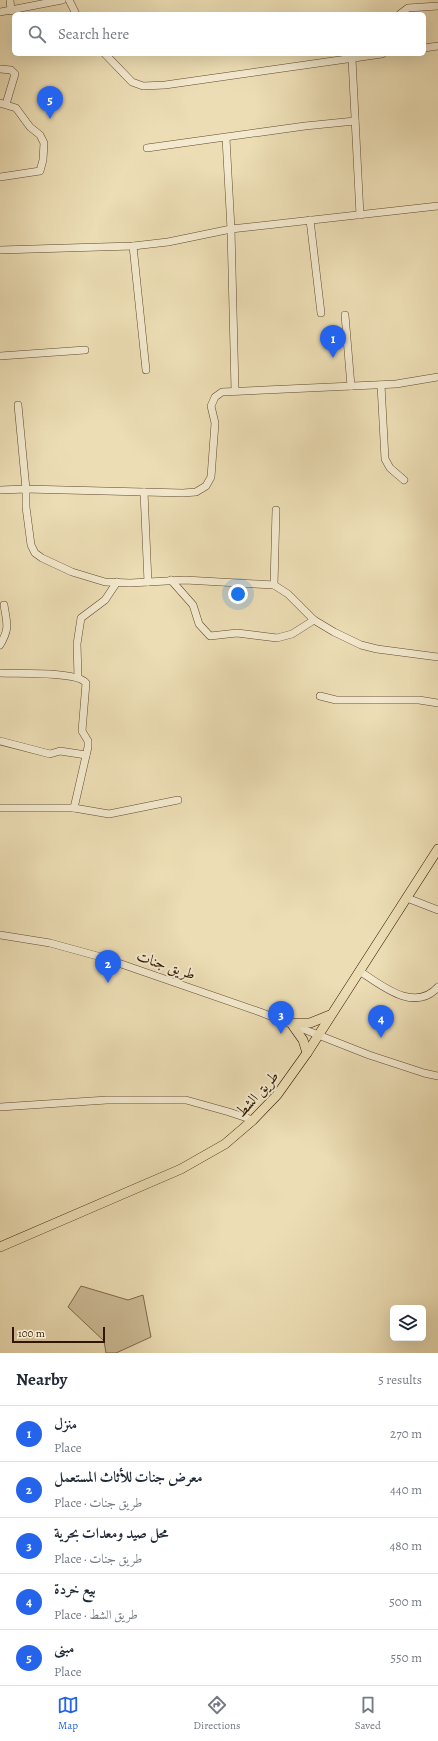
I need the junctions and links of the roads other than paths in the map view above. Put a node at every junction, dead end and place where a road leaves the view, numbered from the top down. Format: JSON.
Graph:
{"nodes":[{"id":1,"x":10,"y":0,"type":"edge"},
{"id":2,"x":62,"y":0,"type":"edge"},
{"id":3,"x":68,"y":0,"type":"edge"},
{"id":4,"x":438,"y":6,"type":"edge"},
{"id":5,"x":11,"y":11,"type":"junction"},
{"id":6,"x":0,"y":12,"type":"edge"},
{"id":7,"x":75,"y":12,"type":"edge"},
{"id":8,"x":403,"y":12,"type":"edge"},
{"id":9,"x":438,"y":46,"type":"edge"},
{"id":10,"x":426,"y":48,"type":"edge"},
{"id":11,"x":107,"y":56,"type":"edge"},
{"id":12,"x":370,"y":56,"type":"edge"},
{"id":13,"x":352,"y":59,"type":"junction"},
{"id":14,"x":0,"y":69,"type":"edge"},
{"id":15,"x":3,"y":103,"type":"edge"},
{"id":16,"x":355,"y":121,"type":"junction"},
{"id":17,"x":226,"y":138,"type":"junction"},
{"id":18,"x":147,"y":148,"type":"dead end"},
{"id":19,"x":0,"y":176,"type":"edge"},
{"id":20,"x":438,"y":206,"type":"edge"},
{"id":21,"x":360,"y":215,"type":"junction"},
{"id":22,"x":310,"y":220,"type":"junction"},
{"id":23,"x":231,"y":229,"type":"junction"},
{"id":24,"x":133,"y":246,"type":"junction"},
{"id":25,"x":0,"y":250,"type":"edge"},
{"id":26,"x":321,"y":313,"type":"dead end"},
{"id":27,"x":345,"y":315,"type":"dead end"},
{"id":28,"x":86,"y":350,"type":"dead end"},
{"id":29,"x":0,"y":356,"type":"edge"},
{"id":30,"x":146,"y":370,"type":"dead end"},
{"id":31,"x":438,"y":377,"type":"edge"},
{"id":32,"x":381,"y":385,"type":"junction"},
{"id":33,"x":351,"y":386,"type":"junction"},
{"id":34,"x":235,"y":390,"type":"junction"},
{"id":35,"x":18,"y":405,"type":"dead end"},
{"id":36,"x":404,"y":480,"type":"dead end"},
{"id":37,"x":26,"y":489,"type":"junction"},
{"id":38,"x":0,"y":490,"type":"edge"},
{"id":39,"x":144,"y":492,"type":"junction"},
{"id":40,"x":276,"y":510,"type":"dead end"},
{"id":41,"x":171,"y":580,"type":"junction"},
{"id":42,"x":117,"y":582,"type":"junction"},
{"id":43,"x":148,"y":582,"type":"junction"},
{"id":44,"x":274,"y":585,"type":"junction"},
{"id":45,"x":4,"y":605,"type":"dead end"},
{"id":46,"x":314,"y":620,"type":"junction"},
{"id":47,"x":0,"y":645,"type":"edge"},
{"id":48,"x":438,"y":657,"type":"edge"},
{"id":49,"x":0,"y":673,"type":"edge"},
{"id":50,"x":78,"y":677,"type":"junction"},
{"id":51,"x":320,"y":696,"type":"dead end"},
{"id":52,"x":438,"y":703,"type":"edge"},
{"id":53,"x":0,"y":741,"type":"edge"},
{"id":54,"x":86,"y":755,"type":"junction"},
{"id":55,"x":178,"y":800,"type":"dead end"},
{"id":56,"x":0,"y":808,"type":"edge"},
{"id":57,"x":74,"y":808,"type":"junction"},
{"id":58,"x":438,"y":849,"type":"edge"},
{"id":59,"x":407,"y":898,"type":"junction"},
{"id":60,"x":438,"y":910,"type":"edge"},
{"id":61,"x":0,"y":935,"type":"edge"},
{"id":62,"x":361,"y":972,"type":"junction"},
{"id":63,"x":438,"y":987,"type":"edge"},
{"id":64,"x":331,"y":1014,"type":"junction"},
{"id":65,"x":291,"y":1023,"type":"junction"},
{"id":66,"x":318,"y":1035,"type":"junction"},
{"id":67,"x":307,"y":1053,"type":"junction"},
{"id":68,"x":438,"y":1076,"type":"edge"},
{"id":69,"x":0,"y":1107,"type":"edge"},
{"id":70,"x":253,"y":1120,"type":"junction"},
{"id":71,"x":0,"y":1247,"type":"edge"}],
"edges":[{"from":1,"to":5,"type":"street"},
{"from":2,"to":5,"type":"street"},
{"from":3,"to":7,"type":"street"},
{"from":4,"to":8,"type":"street"},
{"from":5,"to":6,"type":"street"},
{"from":9,"to":10,"type":"street"},
{"from":11,"to":13,"type":"street"},
{"from":12,"to":13,"type":"street"},
{"from":13,"to":16,"type":"street"},
{"from":14,"to":15,"type":"street"},
{"from":15,"to":19,"type":"street"},
{"from":16,"to":17,"type":"street"},
{"from":16,"to":21,"type":"street"},
{"from":17,"to":18,"type":"street"},
{"from":17,"to":23,"type":"street"},
{"from":20,"to":21,"type":"street"},
{"from":21,"to":22,"type":"street"},
{"from":22,"to":23,"type":"street"},
{"from":22,"to":26,"type":"street"},
{"from":23,"to":24,"type":"street"},
{"from":23,"to":34,"type":"street"},
{"from":24,"to":25,"type":"street"},
{"from":24,"to":30,"type":"street"},
{"from":27,"to":33,"type":"street"},
{"from":28,"to":29,"type":"street"},
{"from":31,"to":32,"type":"street"},
{"from":32,"to":33,"type":"street"},
{"from":32,"to":36,"type":"street"},
{"from":33,"to":34,"type":"street"},
{"from":34,"to":39,"type":"street"},
{"from":35,"to":37,"type":"street"},
{"from":37,"to":38,"type":"street"},
{"from":37,"to":39,"type":"street"},
{"from":37,"to":42,"type":"street"},
{"from":39,"to":43,"type":"street"},
{"from":40,"to":44,"type":"street"},
{"from":41,"to":43,"type":"street"},
{"from":41,"to":44,"type":"street"},
{"from":41,"to":46,"type":"street"},
{"from":42,"to":43,"type":"street"},
{"from":42,"to":50,"type":"street"},
{"from":44,"to":46,"type":"street"},
{"from":45,"to":47,"type":"street"},
{"from":46,"to":48,"type":"street"},
{"from":49,"to":50,"type":"street"},
{"from":50,"to":54,"type":"street"},
{"from":51,"to":52,"type":"street"},
{"from":53,"to":54,"type":"street"},
{"from":54,"to":57,"type":"street"},
{"from":55,"to":57,"type":"street"},
{"from":56,"to":57,"type":"street"},
{"from":58,"to":59,"type":"main road","name":"طريق الشط"},
{"from":59,"to":60,"type":"street"},
{"from":59,"to":62,"type":"main road","name":"طريق الشط"},
{"from":61,"to":65,"type":"street","name":"طريق جنات"},
{"from":62,"to":63,"type":"street"},
{"from":62,"to":64,"type":"main road","name":"طريق الشط"},
{"from":64,"to":65,"type":"main road"},
{"from":64,"to":66,"type":"main road","name":"طريق الشط"},
{"from":65,"to":66,"type":"street","name":"طريق جنات"},
{"from":65,"to":67,"type":"main road"},
{"from":66,"to":67,"type":"main road","name":"طريق الشط"},
{"from":66,"to":68,"type":"street","name":"طريق جنات"},
{"from":67,"to":70,"type":"main road","name":"طريق الشط"},
{"from":69,"to":70,"type":"street"},
{"from":70,"to":71,"type":"main road","name":"طريق الشط"}]}
